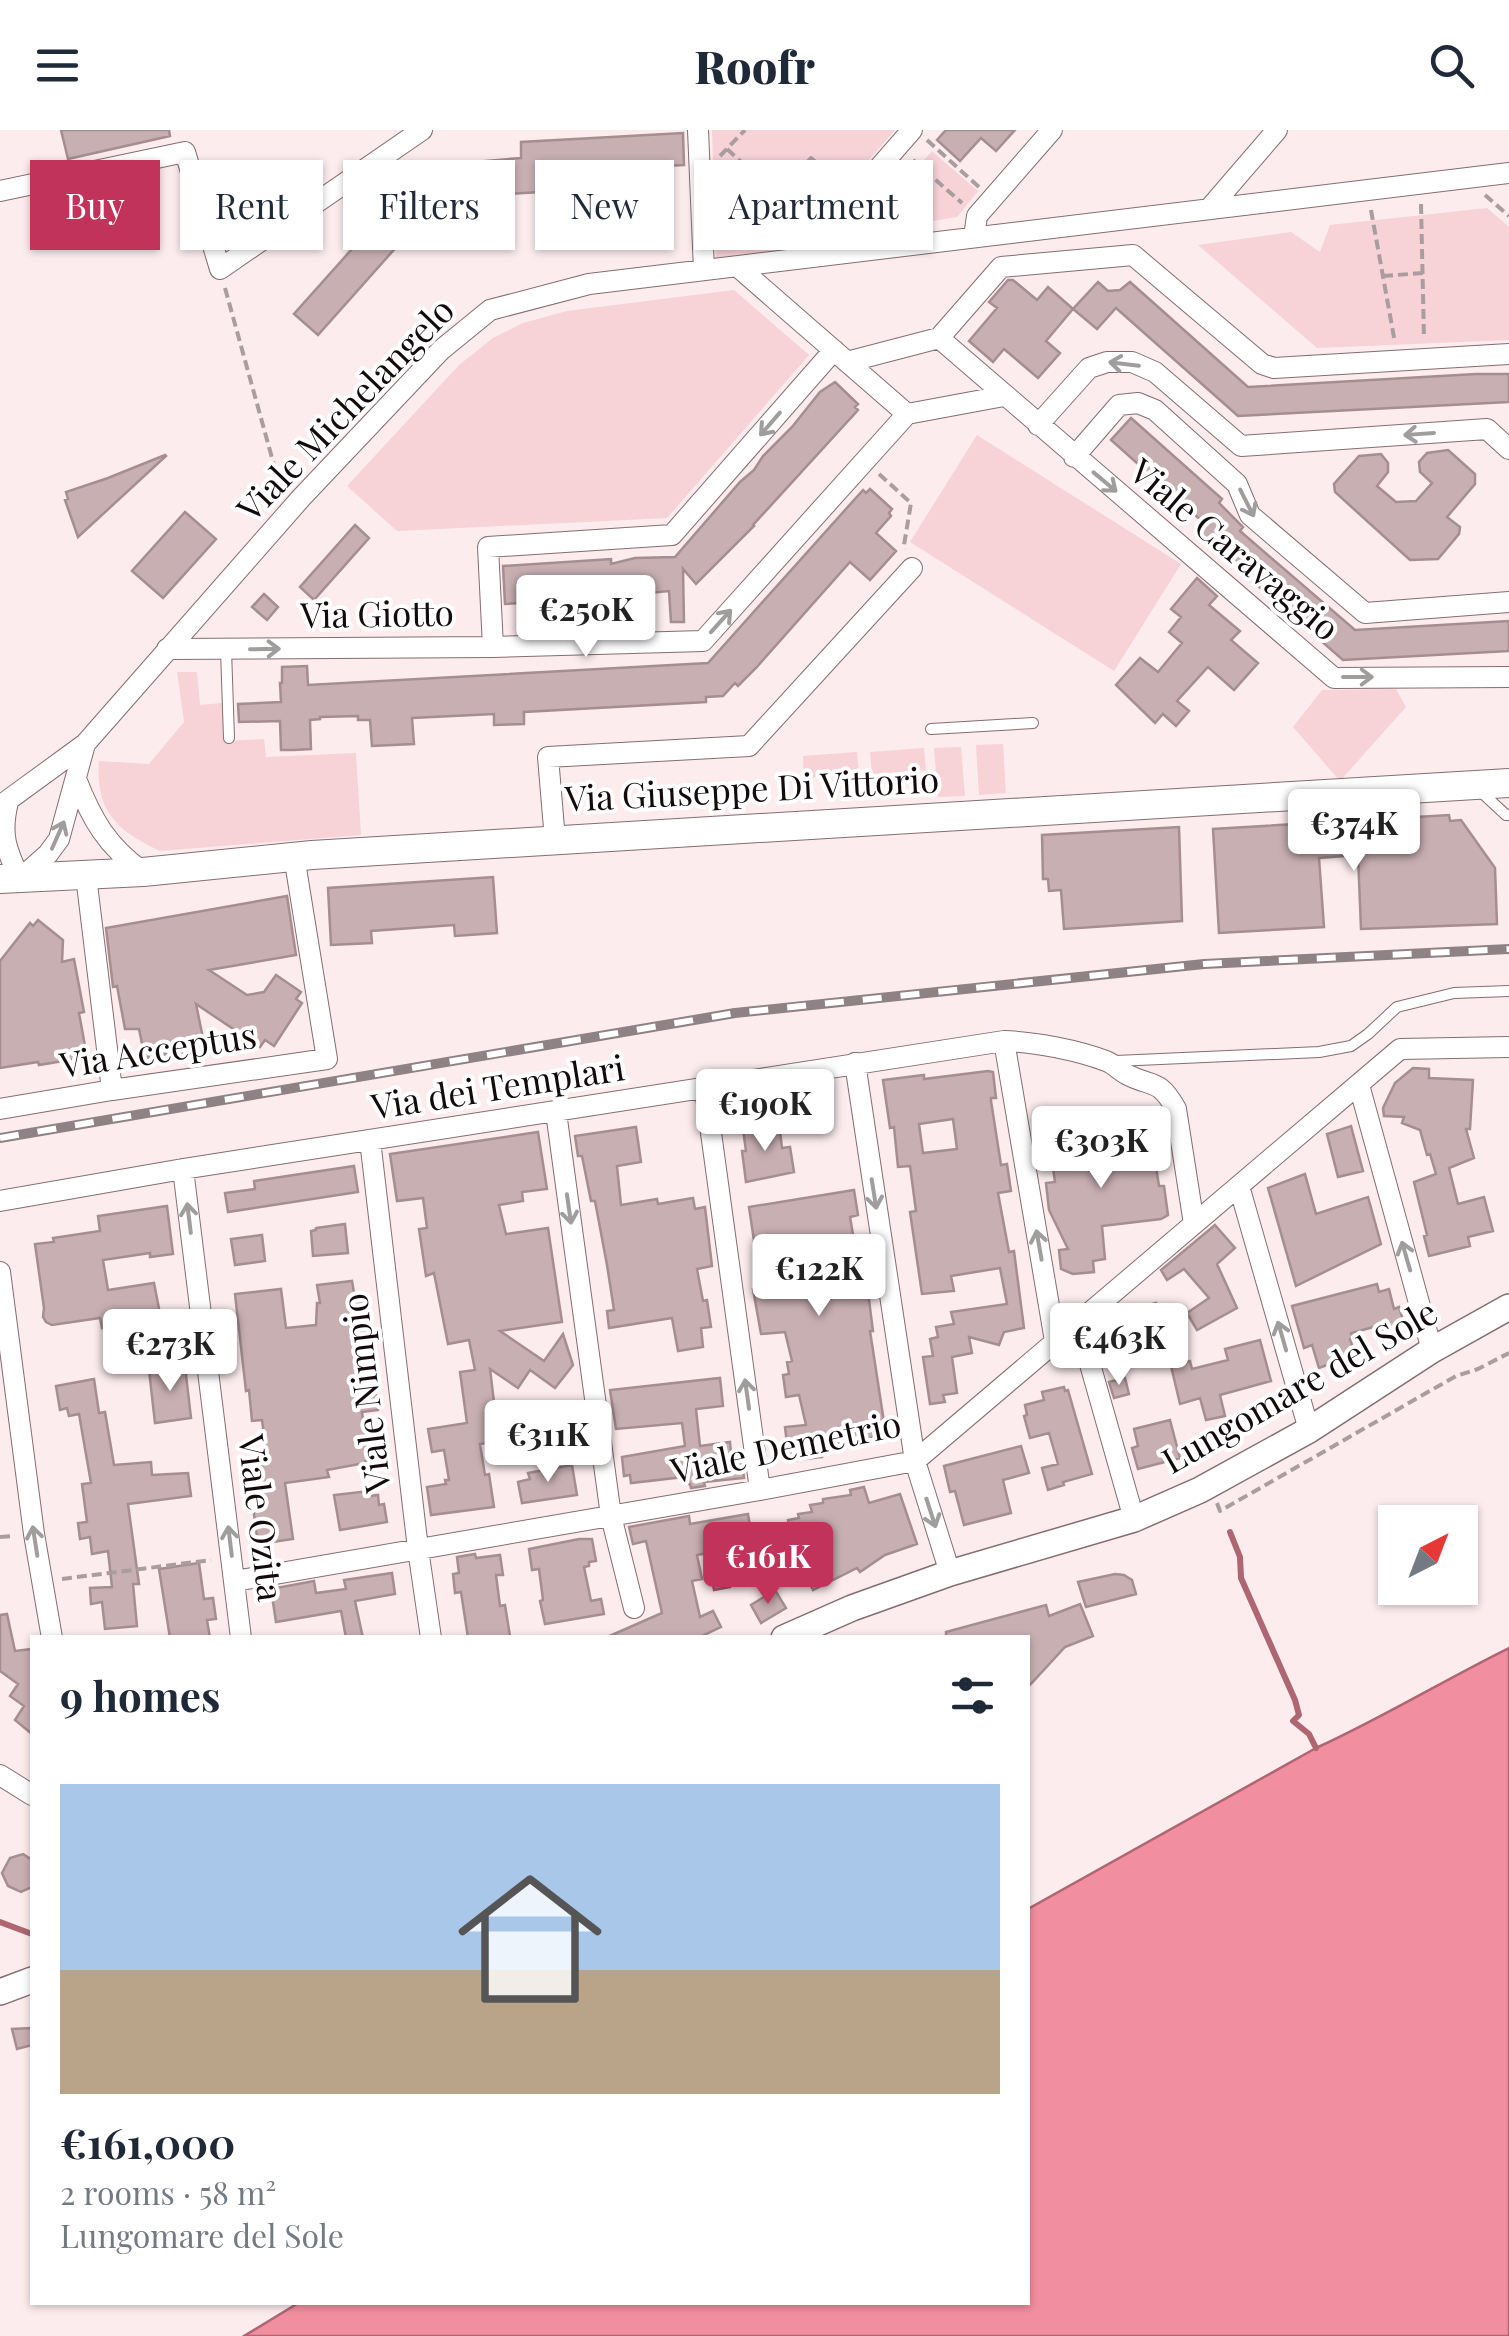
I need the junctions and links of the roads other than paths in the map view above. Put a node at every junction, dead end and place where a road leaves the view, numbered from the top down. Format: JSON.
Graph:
{"nodes":[{"id":1,"x":422,"y":130,"type":"edge"},
{"id":2,"x":698,"y":130,"type":"edge"},
{"id":3,"x":914,"y":130,"type":"edge"},
{"id":4,"x":1052,"y":130,"type":"edge"},
{"id":5,"x":1277,"y":130,"type":"edge"},
{"id":6,"x":1509,"y":173,"type":"edge"},
{"id":7,"x":0,"y":191,"type":"edge"},
{"id":8,"x":1208,"y":210,"type":"junction"},
{"id":9,"x":975,"y":226,"type":"junction"},
{"id":10,"x":801,"y":257,"type":"junction"},
{"id":11,"x":738,"y":267,"type":"junction"},
{"id":12,"x":704,"y":270,"type":"junction"},
{"id":13,"x":939,"y":338,"type":"junction"},
{"id":14,"x":1509,"y":354,"type":"edge"},
{"id":15,"x":841,"y":356,"type":"junction"},
{"id":16,"x":1004,"y":396,"type":"junction"},
{"id":17,"x":907,"y":414,"type":"junction"},
{"id":18,"x":1038,"y":425,"type":"junction"},
{"id":19,"x":1241,"y":446,"type":"junction"},
{"id":20,"x":1509,"y":448,"type":"edge"},
{"id":21,"x":1074,"y":456,"type":"junction"},
{"id":22,"x":1221,"y":469,"type":"junction"},
{"id":23,"x":912,"y":568,"type":"road end"},
{"id":24,"x":1509,"y":602,"type":"edge"},
{"id":25,"x":494,"y":646,"type":"junction"},
{"id":26,"x":167,"y":649,"type":"junction"},
{"id":27,"x":226,"y":649,"type":"junction"},
{"id":28,"x":1509,"y":677,"type":"edge"},
{"id":29,"x":1033,"y":722,"type":"dead end"},
{"id":30,"x":932,"y":728,"type":"dead end"},
{"id":31,"x":229,"y":738,"type":"dead end"},
{"id":32,"x":85,"y":744,"type":"junction"},
{"id":33,"x":76,"y":778,"type":"junction"},
{"id":34,"x":1509,"y":783,"type":"edge"},
{"id":35,"x":1474,"y":785,"type":"junction"},
{"id":36,"x":4,"y":804,"type":"edge"},
{"id":37,"x":1509,"y":814,"type":"edge"},
{"id":38,"x":555,"y":840,"type":"junction"},
{"id":39,"x":294,"y":856,"type":"junction"},
{"id":40,"x":144,"y":872,"type":"junction"},
{"id":41,"x":86,"y":876,"type":"junction"},
{"id":42,"x":10,"y":879,"type":"edge"},
{"id":43,"x":1509,"y":991,"type":"edge"},
{"id":44,"x":1004,"y":1041,"type":"junction"},
{"id":45,"x":1509,"y":1046,"type":"edge"},
{"id":46,"x":1110,"y":1062,"type":"junction"},
{"id":47,"x":854,"y":1063,"type":"junction"},
{"id":48,"x":1359,"y":1085,"type":"junction"},
{"id":49,"x":705,"y":1089,"type":"junction"},
{"id":50,"x":112,"y":1090,"type":"junction"},
{"id":51,"x":0,"y":1109,"type":"edge"},
{"id":52,"x":556,"y":1112,"type":"junction"},
{"id":53,"x":370,"y":1140,"type":"junction"},
{"id":54,"x":183,"y":1169,"type":"junction"},
{"id":55,"x":1239,"y":1186,"type":"junction"},
{"id":56,"x":0,"y":1201,"type":"edge"},
{"id":57,"x":1194,"y":1224,"type":"junction"},
{"id":58,"x":0,"y":1272,"type":"edge"},
{"id":59,"x":1509,"y":1307,"type":"edge"},
{"id":60,"x":1078,"y":1322,"type":"junction"},
{"id":61,"x":1055,"y":1342,"type":"junction"},
{"id":62,"x":1432,"y":1350,"type":"junction"},
{"id":63,"x":1309,"y":1430,"type":"junction"},
{"id":64,"x":914,"y":1461,"type":"junction"},
{"id":65,"x":760,"y":1490,"type":"junction"},
{"id":66,"x":610,"y":1516,"type":"junction"},
{"id":67,"x":1134,"y":1519,"type":"junction"},
{"id":68,"x":418,"y":1550,"type":"junction"},
{"id":69,"x":950,"y":1573,"type":"junction"},
{"id":70,"x":235,"y":1581,"type":"junction"},
{"id":71,"x":634,"y":1608,"type":"dead end"},
{"id":72,"x":51,"y":1635,"type":"edge"},
{"id":73,"x":242,"y":1635,"type":"edge"},
{"id":74,"x":431,"y":1635,"type":"edge"},
{"id":75,"x":791,"y":1635,"type":"edge"},
{"id":76,"x":0,"y":1775,"type":"edge"},
{"id":77,"x":30,"y":1795,"type":"edge"},
{"id":78,"x":30,"y":1981,"type":"edge"},
{"id":79,"x":0,"y":1992,"type":"edge"}],
"edges":[{"from":1,"to":7,"type":"street"},
{"from":2,"to":12,"type":"street"},
{"from":3,"to":10,"type":"street"},
{"from":4,"to":9,"type":"street"},
{"from":5,"to":8,"type":"street"},
{"from":6,"to":8,"type":"street","name":"Viale Michelangelo"},
{"from":8,"to":9,"type":"street","name":"Viale Michelangelo"},
{"from":9,"to":10,"type":"street","name":"Viale Michelangelo"},
{"from":10,"to":11,"type":"street","name":"Viale Michelangelo"},
{"from":11,"to":12,"type":"street","name":"Viale Michelangelo"},
{"from":11,"to":15,"type":"street"},
{"from":12,"to":26,"type":"street","name":"Viale Michelangelo"},
{"from":13,"to":14,"type":"street"},
{"from":13,"to":15,"type":"street"},
{"from":13,"to":16,"type":"street","name":"Viale Caravaggio"},
{"from":15,"to":17,"type":"street"},
{"from":15,"to":25,"type":"street","one_way":true},
{"from":16,"to":17,"type":"street"},
{"from":16,"to":18,"type":"street","name":"Viale Caravaggio"},
{"from":25,"to":17,"type":"street","name":"Via Giotto","one_way":true},
{"from":19,"to":18,"type":"street","one_way":true},
{"from":18,"to":21,"type":"street","name":"Viale Caravaggio"},
{"from":20,"to":19,"type":"street","one_way":true},
{"from":19,"to":22,"type":"street"},
{"from":21,"to":22,"type":"street"},
{"from":21,"to":28,"type":"street","name":"Viale Caravaggio","one_way":true},
{"from":22,"to":24,"type":"street","one_way":true},
{"from":23,"to":38,"type":"street"},
{"from":27,"to":25,"type":"street","name":"Via Giotto","one_way":true},
{"from":26,"to":27,"type":"street","name":"Via Giotto"},
{"from":26,"to":32,"type":"street","name":"Viale Michelangelo"},
{"from":27,"to":31,"type":"lane"},
{"from":29,"to":30,"type":"lane"},
{"from":32,"to":33,"type":"street","name":"Viale Michelangelo"},
{"from":32,"to":36,"type":"street","name":"Viale Michelangelo"},
{"from":33,"to":40,"type":"street"},
{"from":42,"to":33,"type":"street","name":"Viale Michelangelo","one_way":true},
{"from":34,"to":35,"type":"main road","name":"Via Giuseppe Di Vittorio"},
{"from":35,"to":37,"type":"lane"},
{"from":35,"to":38,"type":"main road","name":"Via Giuseppe Di Vittorio"},
{"from":36,"to":42,"type":"street","name":"Viale Michelangelo"},
{"from":38,"to":39,"type":"main road","name":"Via Giuseppe Di Vittorio"},
{"from":39,"to":40,"type":"main road","name":"Via Giuseppe Di Vittorio"},
{"from":39,"to":50,"type":"street","name":"Via Acceptus"},
{"from":40,"to":41,"type":"main road","name":"Via Giuseppe Di Vittorio"},
{"from":41,"to":42,"type":"main road","name":"Via Giuseppe Di Vittorio"},
{"from":41,"to":50,"type":"street"},
{"from":43,"to":46,"type":"lane"},
{"from":44,"to":46,"type":"street","name":"Via dei Templari"},
{"from":44,"to":47,"type":"street","name":"Via dei Templari"},
{"from":61,"to":44,"type":"street","one_way":true},
{"from":45,"to":48,"type":"street","name":"Viale Demetrio"},
{"from":46,"to":57,"type":"street","name":"Via dei Templari"},
{"from":47,"to":49,"type":"street","name":"Via dei Templari"},
{"from":47,"to":64,"type":"street","one_way":true},
{"from":48,"to":55,"type":"street","name":"Viale Demetrio"},
{"from":62,"to":48,"type":"street","one_way":true},
{"from":49,"to":52,"type":"street","name":"Via dei Templari"},
{"from":65,"to":49,"type":"street","one_way":true},
{"from":50,"to":51,"type":"street","name":"Via Acceptus"},
{"from":52,"to":53,"type":"street","name":"Via dei Templari"},
{"from":52,"to":66,"type":"street","one_way":true},
{"from":53,"to":54,"type":"street","name":"Via dei Templari"},
{"from":53,"to":68,"type":"street","name":"Viale Nimpio"},
{"from":54,"to":56,"type":"street","name":"Via dei Templari"},
{"from":70,"to":54,"type":"street","name":"Viale Ozita","one_way":true},
{"from":55,"to":57,"type":"street","name":"Viale Demetrio"},
{"from":63,"to":55,"type":"street","one_way":true},
{"from":57,"to":60,"type":"street","name":"Viale Demetrio"},
{"from":72,"to":58,"type":"street","one_way":true},
{"from":59,"to":62,"type":"street","name":"Lungomare del Sole"},
{"from":60,"to":61,"type":"street","name":"Viale Demetrio"},
{"from":60,"to":67,"type":"street"},
{"from":61,"to":64,"type":"street","name":"Viale Demetrio"},
{"from":62,"to":63,"type":"street","name":"Lungomare del Sole"},
{"from":63,"to":67,"type":"street","name":"Lungomare del Sole"},
{"from":64,"to":65,"type":"street","name":"Viale Demetrio"},
{"from":64,"to":69,"type":"street","one_way":true},
{"from":65,"to":66,"type":"street","name":"Viale Demetrio"},
{"from":66,"to":68,"type":"street","name":"Viale Demetrio"},
{"from":66,"to":71,"type":"street"},
{"from":67,"to":69,"type":"street","name":"Lungomare del Sole"},
{"from":68,"to":70,"type":"street","name":"Viale Demetrio"},
{"from":68,"to":74,"type":"street","name":"Viale Nimpio"},
{"from":69,"to":75,"type":"street","name":"Lungomare del Sole"},
{"from":70,"to":73,"type":"street","name":"Viale Ozita"},
{"from":76,"to":77,"type":"street"},
{"from":78,"to":79,"type":"street"}]}
